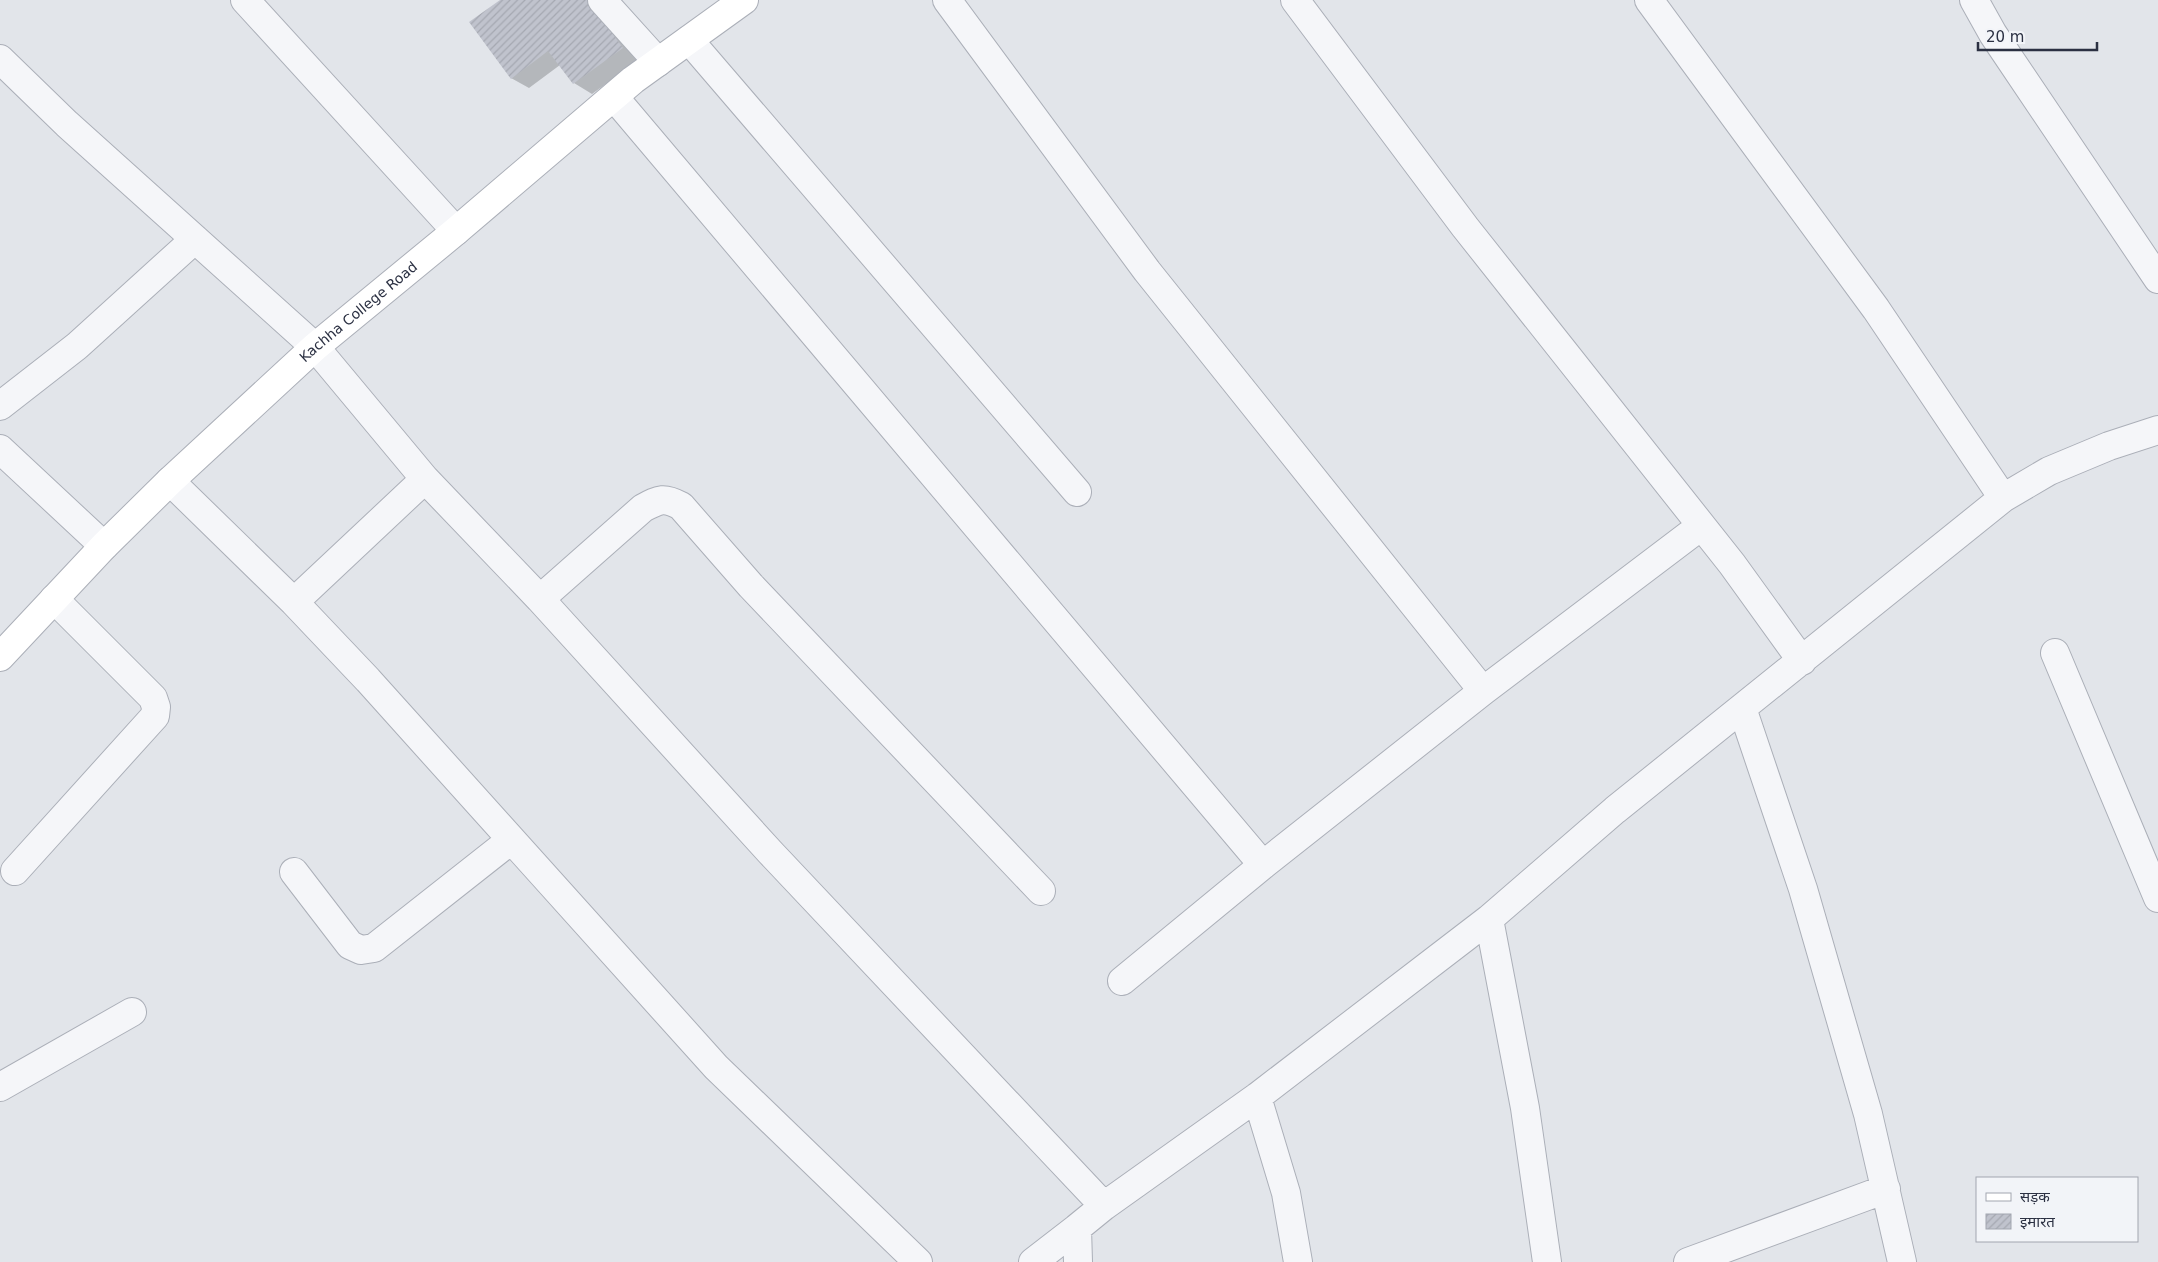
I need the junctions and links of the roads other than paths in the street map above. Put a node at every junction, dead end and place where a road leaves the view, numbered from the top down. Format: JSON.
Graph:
{"nodes":[{"id":1,"x":245,"y":0,"type":"edge"},
{"id":2,"x":602,"y":0,"type":"edge"},
{"id":3,"x":744,"y":0,"type":"edge"},
{"id":4,"x":947,"y":0,"type":"edge"},
{"id":5,"x":1295,"y":0,"type":"edge"},
{"id":6,"x":1649,"y":0,"type":"edge"},
{"id":7,"x":1974,"y":0,"type":"edge"},
{"id":8,"x":689,"y":40,"type":"junction"},
{"id":9,"x":0,"y":59,"type":"edge"},
{"id":10,"x":658,"y":62,"type":"junction"},
{"id":11,"x":614,"y":97,"type":"junction"},
{"id":12,"x":456,"y":232,"type":"junction"},
{"id":13,"x":196,"y":239,"type":"junction"},
{"id":14,"x":2158,"y":280,"type":"edge"},
{"id":15,"x":315,"y":347,"type":"junction"},
{"id":16,"x":0,"y":406,"type":"edge"},
{"id":17,"x":2158,"y":430,"type":"edge"},
{"id":18,"x":0,"y":449,"type":"edge"},
{"id":19,"x":425,"y":479,"type":"junction"},
{"id":20,"x":170,"y":481,"type":"junction"},
{"id":21,"x":1077,"y":492,"type":"dead end"},
{"id":22,"x":2003,"y":498,"type":"junction"},
{"id":23,"x":1701,"y":526,"type":"junction"},
{"id":24,"x":104,"y":546,"type":"junction"},
{"id":25,"x":54,"y":599,"type":"junction"},
{"id":26,"x":540,"y":599,"type":"junction"},
{"id":27,"x":294,"y":602,"type":"junction"},
{"id":28,"x":2055,"y":653,"type":"dead end"},
{"id":29,"x":0,"y":657,"type":"edge"},
{"id":30,"x":1802,"y":661,"type":"junction"},
{"id":31,"x":1483,"y":691,"type":"junction"},
{"id":32,"x":1742,"y":708,"type":"junction"},
{"id":33,"x":511,"y":840,"type":"junction"},
{"id":34,"x":1263,"y":865,"type":"junction"},
{"id":35,"x":15,"y":871,"type":"dead end"},
{"id":36,"x":294,"y":872,"type":"dead end"},
{"id":37,"x":1041,"y":892,"type":"dead end"},
{"id":38,"x":2158,"y":898,"type":"edge"},
{"id":39,"x":1489,"y":919,"type":"junction"},
{"id":40,"x":1122,"y":981,"type":"dead end"},
{"id":41,"x":132,"y":1012,"type":"dead end"},
{"id":42,"x":0,"y":1087,"type":"edge"},
{"id":43,"x":1257,"y":1097,"type":"junction"},
{"id":44,"x":1886,"y":1189,"type":"junction"},
{"id":45,"x":1104,"y":1206,"type":"junction"},
{"id":46,"x":1077,"y":1228,"type":"junction"},
{"id":47,"x":918,"y":1262,"type":"edge"},
{"id":48,"x":1033,"y":1262,"type":"edge"},
{"id":49,"x":1078,"y":1262,"type":"edge"},
{"id":50,"x":1298,"y":1262,"type":"edge"},
{"id":51,"x":1547,"y":1262,"type":"edge"},
{"id":52,"x":1688,"y":1262,"type":"edge"},
{"id":53,"x":1902,"y":1262,"type":"edge"}],
"edges":[{"from":1,"to":12,"type":"street"},
{"from":2,"to":10,"type":"street"},
{"from":3,"to":8,"type":"street","name":"Kachha College Road"},
{"from":4,"to":31,"type":"street"},
{"from":5,"to":23,"type":"street"},
{"from":6,"to":22,"type":"street"},
{"from":7,"to":14,"type":"street"},
{"from":8,"to":10,"type":"street","name":"Kachha College Road"},
{"from":8,"to":21,"type":"street"},
{"from":9,"to":13,"type":"street"},
{"from":10,"to":11,"type":"street","name":"Kachha College Road"},
{"from":11,"to":12,"type":"street","name":"Kachha College Road"},
{"from":11,"to":34,"type":"street"},
{"from":12,"to":15,"type":"street","name":"Kachha College Road"},
{"from":13,"to":15,"type":"street"},
{"from":13,"to":16,"type":"street"},
{"from":15,"to":19,"type":"street"},
{"from":15,"to":20,"type":"street","name":"Kachha College Road"},
{"from":17,"to":22,"type":"street"},
{"from":18,"to":24,"type":"street"},
{"from":19,"to":26,"type":"street"},
{"from":19,"to":27,"type":"street"},
{"from":20,"to":24,"type":"street","name":"Kachha College Road"},
{"from":20,"to":27,"type":"street"},
{"from":22,"to":30,"type":"street"},
{"from":23,"to":30,"type":"street"},
{"from":23,"to":31,"type":"street"},
{"from":24,"to":25,"type":"street","name":"Kachha College Road"},
{"from":25,"to":29,"type":"street","name":"Kachha College Road"},
{"from":25,"to":35,"type":"street"},
{"from":26,"to":37,"type":"street"},
{"from":26,"to":45,"type":"street"},
{"from":27,"to":33,"type":"street"},
{"from":28,"to":38,"type":"street"},
{"from":30,"to":32,"type":"street"},
{"from":31,"to":34,"type":"street"},
{"from":32,"to":39,"type":"street"},
{"from":32,"to":44,"type":"street"},
{"from":33,"to":36,"type":"street"},
{"from":33,"to":47,"type":"street"},
{"from":34,"to":40,"type":"street"},
{"from":39,"to":43,"type":"street"},
{"from":39,"to":51,"type":"street"},
{"from":41,"to":42,"type":"street"},
{"from":43,"to":45,"type":"street"},
{"from":43,"to":50,"type":"street"},
{"from":44,"to":52,"type":"street"},
{"from":44,"to":53,"type":"street"},
{"from":45,"to":46,"type":"street"},
{"from":46,"to":48,"type":"street"},
{"from":46,"to":49,"type":"street"}]}
